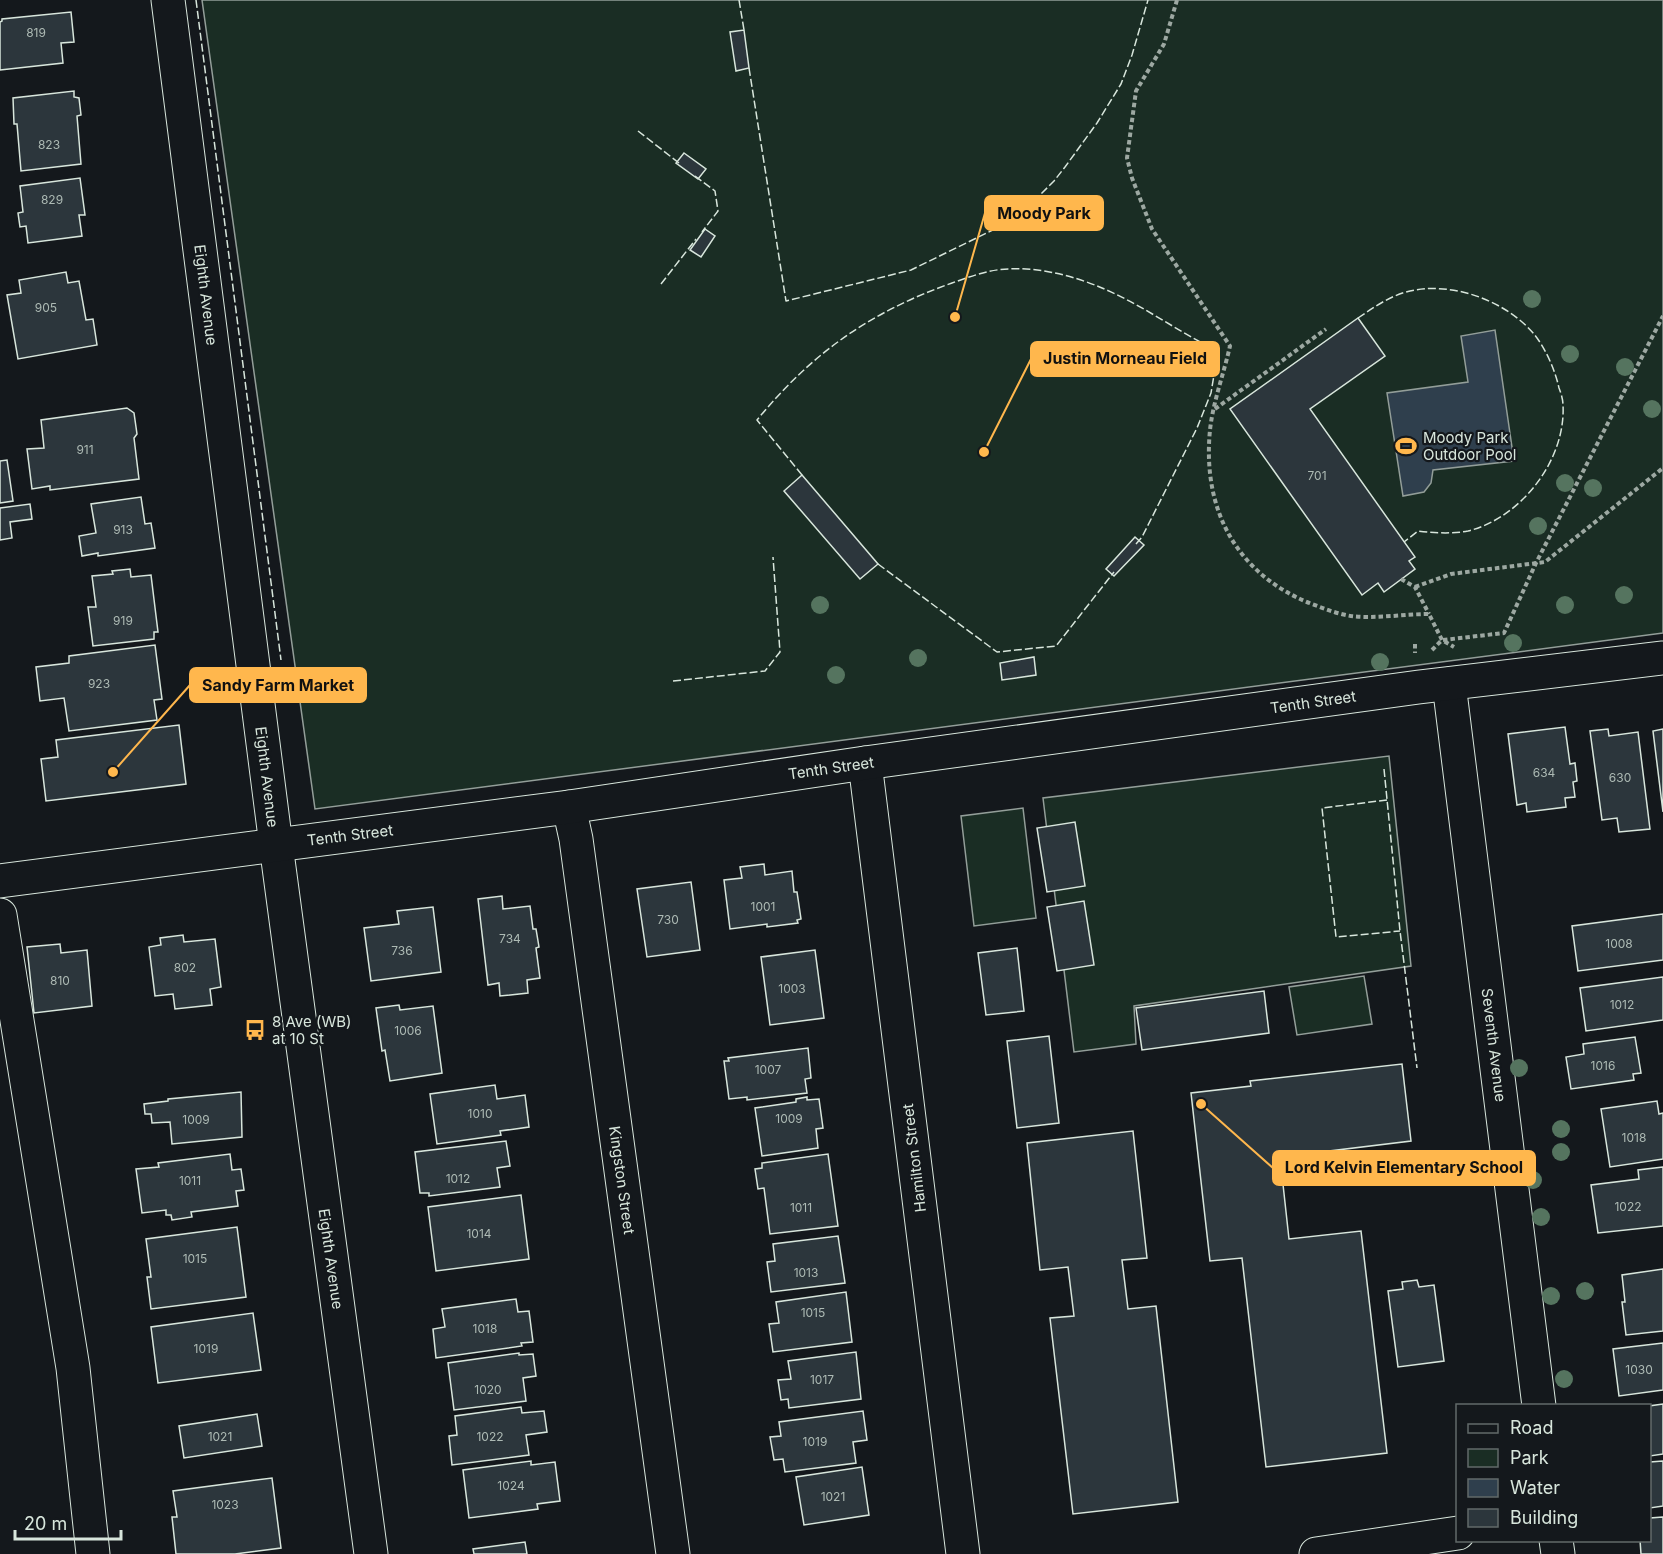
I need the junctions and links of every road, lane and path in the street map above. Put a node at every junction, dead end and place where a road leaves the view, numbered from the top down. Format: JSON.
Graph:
{"nodes":[{"id":1,"x":168,"y":0,"type":"edge"},
{"id":2,"x":1177,"y":0,"type":"edge"},
{"id":3,"x":1663,"y":316,"type":"edge"},
{"id":4,"x":1326,"y":329,"type":"dead end"},
{"id":5,"x":1215,"y":409,"type":"junction"},
{"id":6,"x":1663,"y":468,"type":"edge"},
{"id":7,"x":1536,"y":563,"type":"junction"},
{"id":8,"x":1401,"y":579,"type":"dead end"},
{"id":9,"x":1415,"y":587,"type":"junction"},
{"id":10,"x":1429,"y":614,"type":"junction"},
{"id":11,"x":1663,"y":658,"type":"edge"},
{"id":12,"x":1449,"y":684,"type":"junction"},
{"id":13,"x":866,"y":763,"type":"junction"},
{"id":14,"x":569,"y":807,"type":"junction"},
{"id":15,"x":276,"y":845,"type":"junction"},
{"id":16,"x":0,"y":881,"type":"edge"},
{"id":17,"x":0,"y":915,"type":"edge"},
{"id":18,"x":1539,"y":1404,"type":"edge"},
{"id":19,"x":1456,"y":1533,"type":"edge"},
{"id":20,"x":93,"y":1554,"type":"edge"},
{"id":21,"x":371,"y":1554,"type":"edge"},
{"id":22,"x":673,"y":1554,"type":"edge"},
{"id":23,"x":963,"y":1554,"type":"edge"},
{"id":24,"x":1316,"y":1554,"type":"edge"}],
"edges":[{"from":1,"to":15,"type":"street","name":"Eighth Avenue"},
{"from":2,"to":5,"type":"path"},
{"from":3,"to":7,"type":"path"},
{"from":4,"to":5,"type":"path"},
{"from":5,"to":10,"type":"path"},
{"from":6,"to":7,"type":"path"},
{"from":7,"to":9,"type":"path"},
{"from":7,"to":10,"type":"path"},
{"from":8,"to":9,"type":"path"},
{"from":9,"to":10,"type":"path"},
{"from":11,"to":12,"type":"street","name":"Tenth Street"},
{"from":12,"to":13,"type":"street","name":"Tenth Street"},
{"from":12,"to":18,"type":"street","name":"Seventh Avenue"},
{"from":13,"to":14,"type":"street","name":"Tenth Street"},
{"from":13,"to":23,"type":"street","name":"Hamilton Street"},
{"from":14,"to":15,"type":"street","name":"Tenth Street"},
{"from":14,"to":22,"type":"street","name":"Kingston Street"},
{"from":15,"to":16,"type":"street","name":"Tenth Street"},
{"from":15,"to":21,"type":"street","name":"Eighth Avenue"},
{"from":17,"to":20,"type":"street"},
{"from":19,"to":24,"type":"street"}]}
